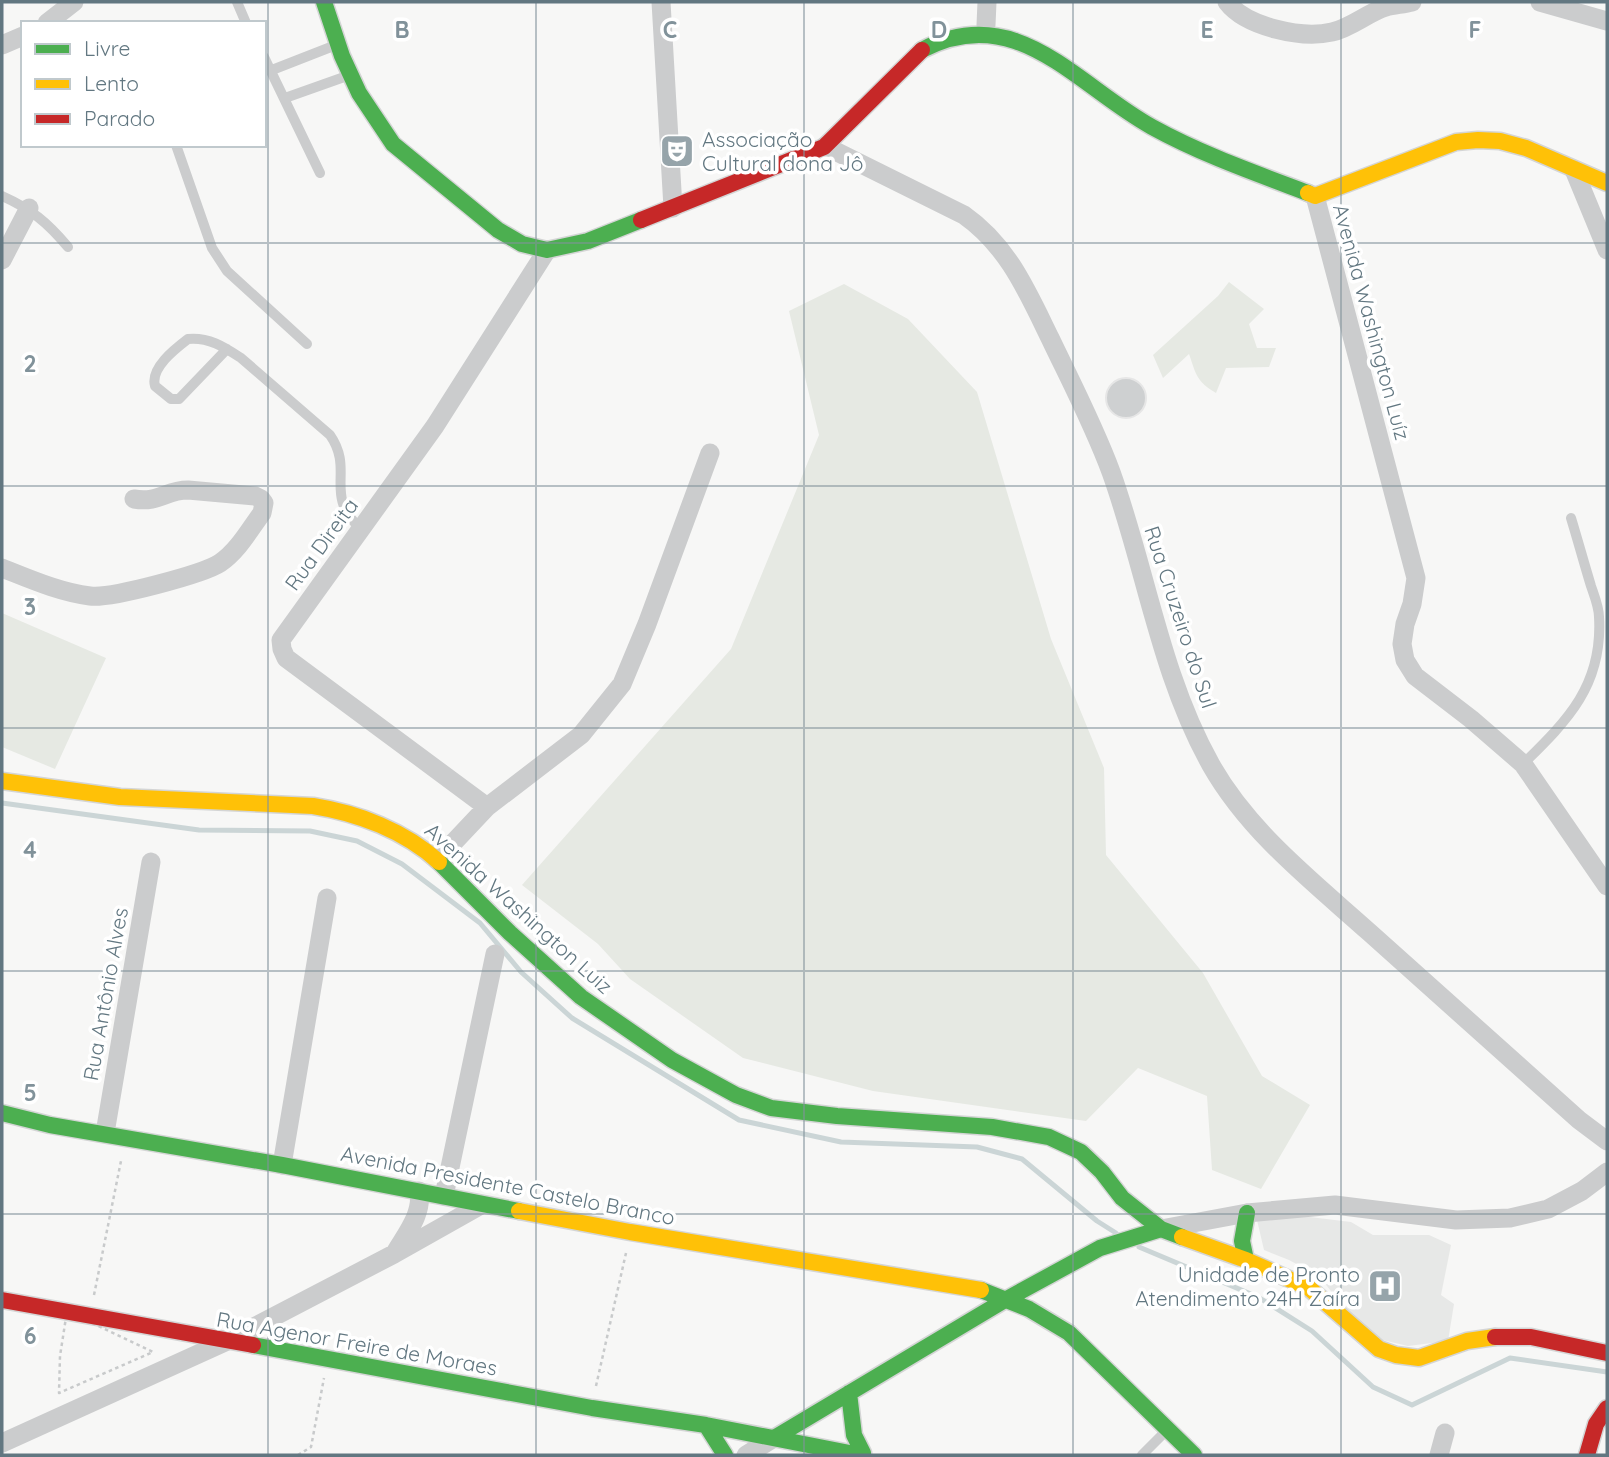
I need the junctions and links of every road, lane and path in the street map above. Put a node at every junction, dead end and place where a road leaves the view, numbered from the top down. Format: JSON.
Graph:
{"nodes":[{"id":1,"x":237,"y":2,"type":"edge"},
{"id":2,"x":344,"y":2,"type":"edge"},
{"id":3,"x":661,"y":2,"type":"edge"},
{"id":4,"x":987,"y":2,"type":"edge"},
{"id":5,"x":1227,"y":2,"type":"edge"},
{"id":6,"x":1412,"y":2,"type":"edge"},
{"id":7,"x":1541,"y":2,"type":"edge"},
{"id":8,"x":327,"y":9,"type":"edge"},
{"id":9,"x":245,"y":21,"type":"edge"},
{"id":10,"x":1607,"y":22,"type":"edge"},
{"id":11,"x":986,"y":25,"type":"junction"},
{"id":12,"x":21,"y":37,"type":"edge"},
{"id":13,"x":338,"y":44,"type":"junction"},
{"id":14,"x":2,"y":45,"type":"edge"},
{"id":15,"x":266,"y":60,"type":"edge"},
{"id":16,"x":272,"y":70,"type":"junction"},
{"id":17,"x":350,"y":75,"type":"junction"},
{"id":18,"x":285,"y":98,"type":"junction"},
{"id":19,"x":825,"y":146,"type":"junction"},
{"id":20,"x":177,"y":147,"type":"edge"},
{"id":21,"x":1574,"y":170,"type":"junction"},
{"id":22,"x":320,"y":173,"type":"dead end"},
{"id":23,"x":1607,"y":183,"type":"edge"},
{"id":24,"x":2,"y":195,"type":"edge"},
{"id":25,"x":1315,"y":196,"type":"junction"},
{"id":26,"x":29,"y":208,"type":"junction"},
{"id":27,"x":673,"y":208,"type":"junction"},
{"id":28,"x":68,"y":247,"type":"dead end"},
{"id":29,"x":547,"y":250,"type":"junction"},
{"id":30,"x":1607,"y":250,"type":"edge"},
{"id":31,"x":2,"y":260,"type":"edge"},
{"id":32,"x":307,"y":344,"type":"dead end"},
{"id":33,"x":227,"y":349,"type":"junction"},
{"id":34,"x":710,"y":453,"type":"dead end"},
{"id":35,"x":134,"y":499,"type":"dead end"},
{"id":36,"x":1571,"y":518,"type":"dead end"},
{"id":37,"x":360,"y":528,"type":"junction"},
{"id":38,"x":2,"y":568,"type":"edge"},
{"id":39,"x":1523,"y":764,"type":"junction"},
{"id":40,"x":2,"y":781,"type":"edge"},
{"id":41,"x":487,"y":807,"type":"junction"},
{"id":42,"x":437,"y":860,"type":"junction"},
{"id":43,"x":151,"y":863,"type":"dead end"},
{"id":44,"x":1607,"y":886,"type":"edge"},
{"id":45,"x":327,"y":898,"type":"dead end"},
{"id":46,"x":495,"y":954,"type":"dead end"},
{"id":47,"x":2,"y":1113,"type":"edge"},
{"id":48,"x":104,"y":1133,"type":"junction"},
{"id":49,"x":125,"y":1137,"type":"junction"},
{"id":50,"x":1607,"y":1141,"type":"edge"},
{"id":51,"x":282,"y":1166,"type":"junction"},
{"id":52,"x":1607,"y":1172,"type":"edge"},
{"id":53,"x":419,"y":1191,"type":"junction"},
{"id":54,"x":444,"y":1196,"type":"junction"},
{"id":55,"x":481,"y":1205,"type":"junction"},
{"id":56,"x":1247,"y":1213,"type":"junction"},
{"id":57,"x":1161,"y":1229,"type":"junction"},
{"id":58,"x":630,"y":1232,"type":"junction"},
{"id":59,"x":394,"y":1254,"type":"junction"},
{"id":60,"x":1246,"y":1260,"type":"junction"},
{"id":61,"x":2,"y":1300,"type":"edge"},
{"id":62,"x":1005,"y":1300,"type":"junction"},
{"id":63,"x":67,"y":1311,"type":"junction"},
{"id":64,"x":90,"y":1315,"type":"junction"},
{"id":65,"x":227,"y":1342,"type":"junction"},
{"id":66,"x":1607,"y":1353,"type":"edge"},
{"id":67,"x":328,"y":1358,"type":"junction"},
{"id":68,"x":849,"y":1393,"type":"junction"},
{"id":69,"x":592,"y":1408,"type":"junction"},
{"id":70,"x":1607,"y":1408,"type":"edge"},
{"id":71,"x":809,"y":1416,"type":"junction"},
{"id":72,"x":706,"y":1425,"type":"junction"},
{"id":73,"x":1167,"y":1429,"type":"junction"},
{"id":74,"x":1445,"y":1433,"type":"dead end"},
{"id":75,"x":774,"y":1438,"type":"junction"},
{"id":76,"x":2,"y":1443,"type":"edge"},
{"id":77,"x":298,"y":1455,"type":"edge"},
{"id":78,"x":725,"y":1455,"type":"edge"},
{"id":79,"x":746,"y":1455,"type":"edge"},
{"id":80,"x":863,"y":1455,"type":"edge"},
{"id":81,"x":1142,"y":1455,"type":"edge"},
{"id":82,"x":1194,"y":1455,"type":"edge"},
{"id":83,"x":1440,"y":1455,"type":"edge"},
{"id":84,"x":1587,"y":1455,"type":"edge"}],
"edges":[{"from":1,"to":9,"type":"lane"},
{"from":2,"to":8,"type":"street"},
{"from":3,"to":27,"type":"street"},
{"from":4,"to":11,"type":"street"},
{"from":5,"to":6,"type":"street"},
{"from":7,"to":10,"type":"street"},
{"from":8,"to":13,"type":"main road"},
{"from":11,"to":19,"type":"main road","name":"Avenida Washington Luíz"},
{"from":11,"to":25,"type":"main road","name":"Avenida Washington Luíz"},
{"from":12,"to":14,"type":"street"},
{"from":13,"to":16,"type":"lane"},
{"from":13,"to":17,"type":"main road"},
{"from":15,"to":16,"type":"lane"},
{"from":16,"to":18,"type":"lane"},
{"from":17,"to":18,"type":"lane"},
{"from":17,"to":29,"type":"main road"},
{"from":18,"to":22,"type":"lane"},
{"from":19,"to":27,"type":"main road","name":"Avenida Washington Luíz"},
{"from":19,"to":50,"type":"street","name":"Rua Cruzeiro do Sul"},
{"from":20,"to":32,"type":"lane"},
{"from":21,"to":23,"type":"main road"},
{"from":21,"to":25,"type":"main road"},
{"from":21,"to":30,"type":"street"},
{"from":24,"to":26,"type":"lane"},
{"from":25,"to":39,"type":"street","name":"Avenida Washington Luíz"},
{"from":26,"to":28,"type":"lane"},
{"from":26,"to":31,"type":"street"},
{"from":27,"to":29,"type":"main road","name":"Avenida Washington Luíz"},
{"from":29,"to":37,"type":"street","name":"Rua Direita"},
{"from":33,"to":33,"type":"lane"},
{"from":33,"to":37,"type":"lane"},
{"from":34,"to":41,"type":"street"},
{"from":35,"to":38,"type":"street"},
{"from":36,"to":39,"type":"lane"},
{"from":37,"to":41,"type":"street","name":"Rua Direita"},
{"from":39,"to":44,"type":"street","name":"Avenida Washington Luíz"},
{"from":40,"to":42,"type":"main road","name":"Avenida Washington Luiz"},
{"from":41,"to":42,"type":"street"},
{"from":42,"to":57,"type":"main road","name":"Avenida Washington Luiz"},
{"from":43,"to":48,"type":"street","name":"Rua Antônio Alves"},
{"from":45,"to":51,"type":"street"},
{"from":46,"to":54,"type":"street"},
{"from":47,"to":48,"type":"main road","name":"Avenida Presidente Castelo Branco"},
{"from":48,"to":49,"type":"main road","name":"Avenida Presidente Castelo Branco"},
{"from":49,"to":51,"type":"main road","name":"Avenida Presidente Castelo Branco"},
{"from":49,"to":64,"type":"path"},
{"from":51,"to":53,"type":"main road","name":"Avenida Presidente Castelo Branco"},
{"from":52,"to":56,"type":"street"},
{"from":53,"to":54,"type":"main road","name":"Avenida Presidente Castelo Branco"},
{"from":53,"to":59,"type":"street"},
{"from":54,"to":55,"type":"main road","name":"Avenida Presidente Castelo Branco"},
{"from":55,"to":58,"type":"main road","name":"Avenida Presidente Castelo Branco"},
{"from":55,"to":59,"type":"street"},
{"from":56,"to":57,"type":"street"},
{"from":56,"to":60,"type":"main road"},
{"from":57,"to":60,"type":"main road","name":"Avenida Washington Luiz"},
{"from":57,"to":62,"type":"main road"},
{"from":58,"to":62,"type":"main road","name":"Avenida Presidente Castelo Branco"},
{"from":58,"to":69,"type":"path"},
{"from":59,"to":65,"type":"street"},
{"from":60,"to":66,"type":"main road","name":"Avenida Washington Luiz"},
{"from":61,"to":63,"type":"main road","name":"Rua Agenor Freire de Moraes"},
{"from":62,"to":68,"type":"main road"},
{"from":62,"to":73,"type":"main road","name":"Avenida Presidente Castelo Branco"},
{"from":63,"to":63,"type":"path"},
{"from":63,"to":64,"type":"main road","name":"Rua Agenor Freire de Moraes"},
{"from":64,"to":65,"type":"main road","name":"Rua Agenor Freire de Moraes"},
{"from":65,"to":67,"type":"main road","name":"Rua Agenor Freire de Moraes"},
{"from":65,"to":76,"type":"street"},
{"from":67,"to":69,"type":"main road","name":"Rua Agenor Freire de Moraes"},
{"from":67,"to":77,"type":"path"},
{"from":68,"to":71,"type":"main road"},
{"from":68,"to":80,"type":"main road"},
{"from":69,"to":72,"type":"main road","name":"Rua Agenor Freire de Moraes"},
{"from":70,"to":84,"type":"main road"},
{"from":71,"to":75,"type":"main road"},
{"from":71,"to":80,"type":"main road"},
{"from":72,"to":75,"type":"main road","name":"Rua Agenor Freire de Moraes"},
{"from":72,"to":78,"type":"main road"},
{"from":73,"to":81,"type":"lane"},
{"from":73,"to":82,"type":"main road","name":"Avenida Presidente Castelo Branco"},
{"from":74,"to":83,"type":"street"},
{"from":75,"to":79,"type":"street"},
{"from":75,"to":80,"type":"main road","name":"Rua Agenor Freire de Moraes"}]}
